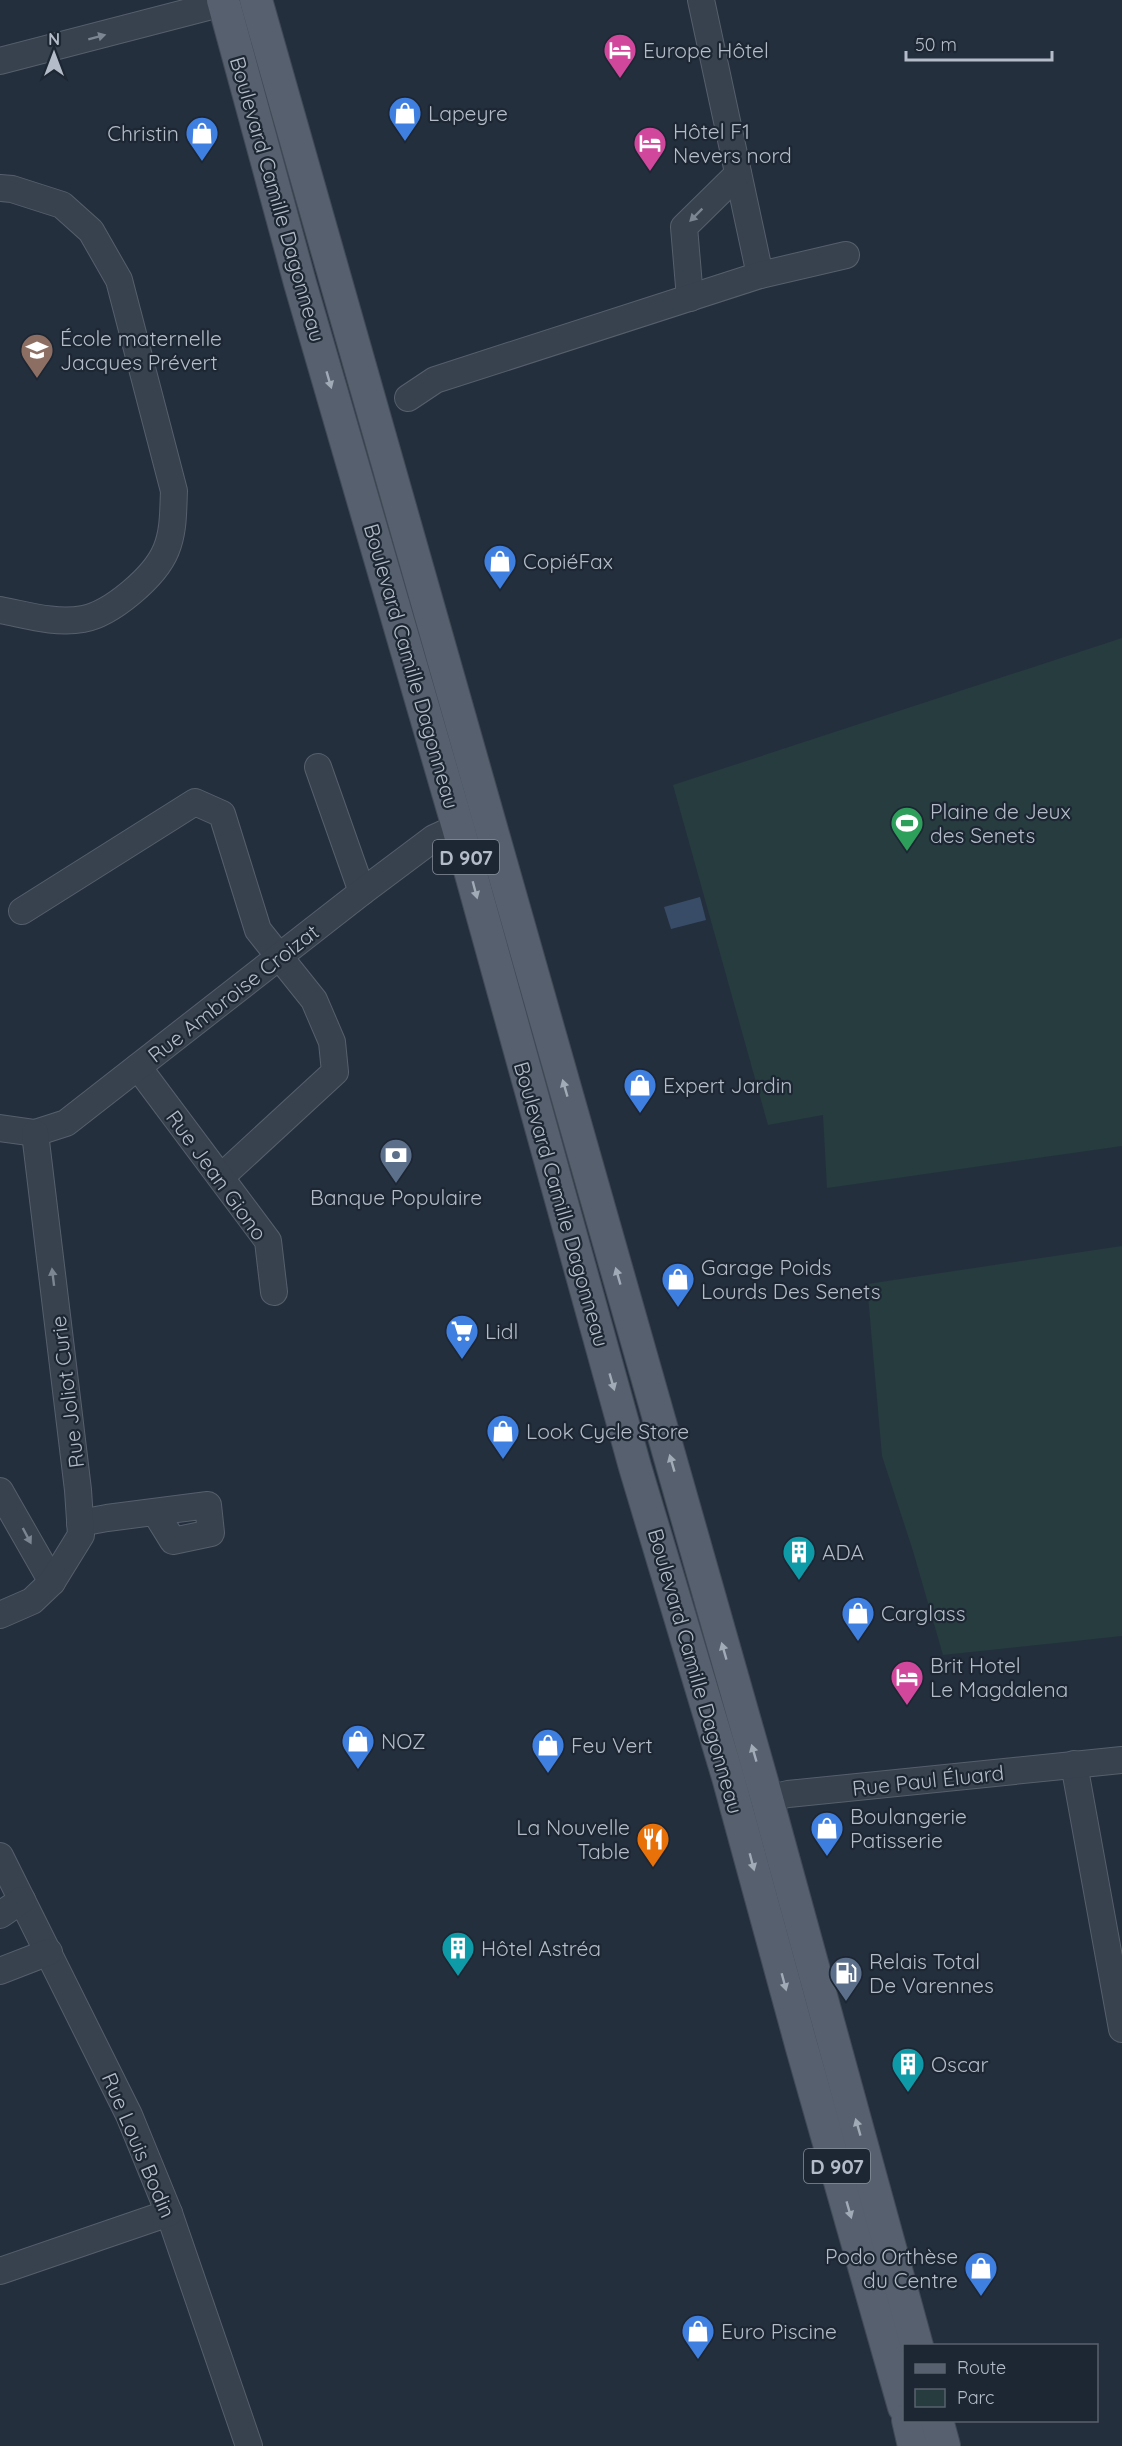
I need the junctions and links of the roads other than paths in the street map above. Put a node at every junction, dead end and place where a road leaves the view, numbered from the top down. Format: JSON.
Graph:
{"nodes":[{"id":1,"x":256,"y":0,"type":"edge"},
{"id":2,"x":701,"y":0,"type":"edge"},
{"id":3,"x":227,"y":1,"type":"edge"},
{"id":4,"x":0,"y":61,"type":"edge"},
{"id":5,"x":738,"y":174,"type":"junction"},
{"id":6,"x":0,"y":188,"type":"edge"},
{"id":7,"x":846,"y":255,"type":"dead end"},
{"id":8,"x":760,"y":275,"type":"junction"},
{"id":9,"x":690,"y":298,"type":"junction"},
{"id":10,"x":408,"y":398,"type":"dead end"},
{"id":11,"x":0,"y":610,"type":"edge"},
{"id":12,"x":318,"y":767,"type":"dead end"},
{"id":13,"x":458,"y":827,"type":"junction"},
{"id":14,"x":362,"y":892,"type":"junction"},
{"id":15,"x":22,"y":911,"type":"dead end"},
{"id":16,"x":279,"y":957,"type":"junction"},
{"id":17,"x":138,"y":1067,"type":"junction"},
{"id":18,"x":0,"y":1128,"type":"edge"},
{"id":19,"x":35,"y":1133,"type":"junction"},
{"id":20,"x":221,"y":1177,"type":"junction"},
{"id":21,"x":274,"y":1292,"type":"dead end"},
{"id":22,"x":0,"y":1491,"type":"edge"},
{"id":23,"x":155,"y":1512,"type":"dead end"},
{"id":24,"x":80,"y":1523,"type":"junction"},
{"id":25,"x":52,"y":1582,"type":"junction"},
{"id":26,"x":0,"y":1615,"type":"edge"},
{"id":27,"x":1122,"y":1760,"type":"edge"},
{"id":28,"x":1074,"y":1764,"type":"junction"},
{"id":29,"x":767,"y":1799,"type":"junction"},
{"id":30,"x":736,"y":1806,"type":"junction"},
{"id":31,"x":0,"y":1856,"type":"edge"},
{"id":32,"x":22,"y":1900,"type":"junction"},
{"id":33,"x":0,"y":1914,"type":"edge"},
{"id":34,"x":49,"y":1953,"type":"junction"},
{"id":35,"x":0,"y":1971,"type":"edge"},
{"id":36,"x":1122,"y":2029,"type":"edge"},
{"id":37,"x":169,"y":2213,"type":"junction"},
{"id":38,"x":0,"y":2271,"type":"edge"},
{"id":39,"x":916,"y":2344,"type":"edge"},
{"id":40,"x":903,"y":2404,"type":"edge"},
{"id":41,"x":908,"y":2422,"type":"edge"},
{"id":42,"x":937,"y":2422,"type":"edge"},
{"id":43,"x":249,"y":2446,"type":"edge"},
{"id":44,"x":914,"y":2446,"type":"edge"},
{"id":45,"x":944,"y":2446,"type":"edge"}],
"edges":[{"from":29,"to":1,"type":"main road","name":"Boulevard Camille Dagonneau","number":"D 907","one_way":true},
{"from":2,"to":5,"type":"street"},
{"from":4,"to":3,"type":"street","one_way":true},
{"from":3,"to":13,"type":"main road","name":"Boulevard Camille Dagonneau","number":"D 907","one_way":true},
{"from":5,"to":8,"type":"street"},
{"from":5,"to":9,"type":"street","one_way":true},
{"from":6,"to":11,"type":"street"},
{"from":7,"to":8,"type":"street"},
{"from":8,"to":9,"type":"street"},
{"from":9,"to":10,"type":"street"},
{"from":12,"to":14,"type":"street"},
{"from":13,"to":14,"type":"street","name":"Rue Ambroise Croizat"},
{"from":13,"to":30,"type":"main road","name":"Boulevard Camille Dagonneau","number":"D 907","one_way":true},
{"from":14,"to":16,"type":"street","name":"Rue Ambroise Croizat"},
{"from":15,"to":16,"type":"street"},
{"from":16,"to":17,"type":"street","name":"Rue Ambroise Croizat"},
{"from":16,"to":20,"type":"street"},
{"from":17,"to":19,"type":"street","name":"Rue Ambroise Croizat"},
{"from":17,"to":20,"type":"street","name":"Rue Jean Giono"},
{"from":18,"to":19,"type":"street","name":"Rue Ambroise Croizat"},
{"from":24,"to":19,"type":"street","name":"Rue Joliot Curie","one_way":true},
{"from":20,"to":21,"type":"street","name":"Rue Jean Giono"},
{"from":22,"to":25,"type":"street","one_way":true},
{"from":23,"to":24,"type":"street"},
{"from":24,"to":25,"type":"street","name":"Rue Joliot Curie"},
{"from":25,"to":26,"type":"street","name":"Rue Joliot Curie"},
{"from":27,"to":28,"type":"street","name":"Rue Paul Éluard"},
{"from":28,"to":29,"type":"street","name":"Rue Paul Éluard"},
{"from":28,"to":36,"type":"street"},
{"from":29,"to":30,"type":"street","name":"Rue Paul Éluard"},
{"from":39,"to":29,"type":"main road","name":"Boulevard Camille Dagonneau","number":"D 907","one_way":true},
{"from":30,"to":40,"type":"main road","name":"Boulevard Camille Dagonneau","number":"D 907","one_way":true},
{"from":31,"to":32,"type":"street","name":"Rue Louis Bodin"},
{"from":32,"to":33,"type":"street"},
{"from":32,"to":34,"type":"street","name":"Rue Louis Bodin"},
{"from":34,"to":35,"type":"street"},
{"from":34,"to":37,"type":"street","name":"Rue Louis Bodin"},
{"from":37,"to":38,"type":"street"},
{"from":37,"to":43,"type":"street","name":"Rue Louis Bodin"},
{"from":41,"to":44,"type":"main road"},
{"from":42,"to":45,"type":"main road"}]}
